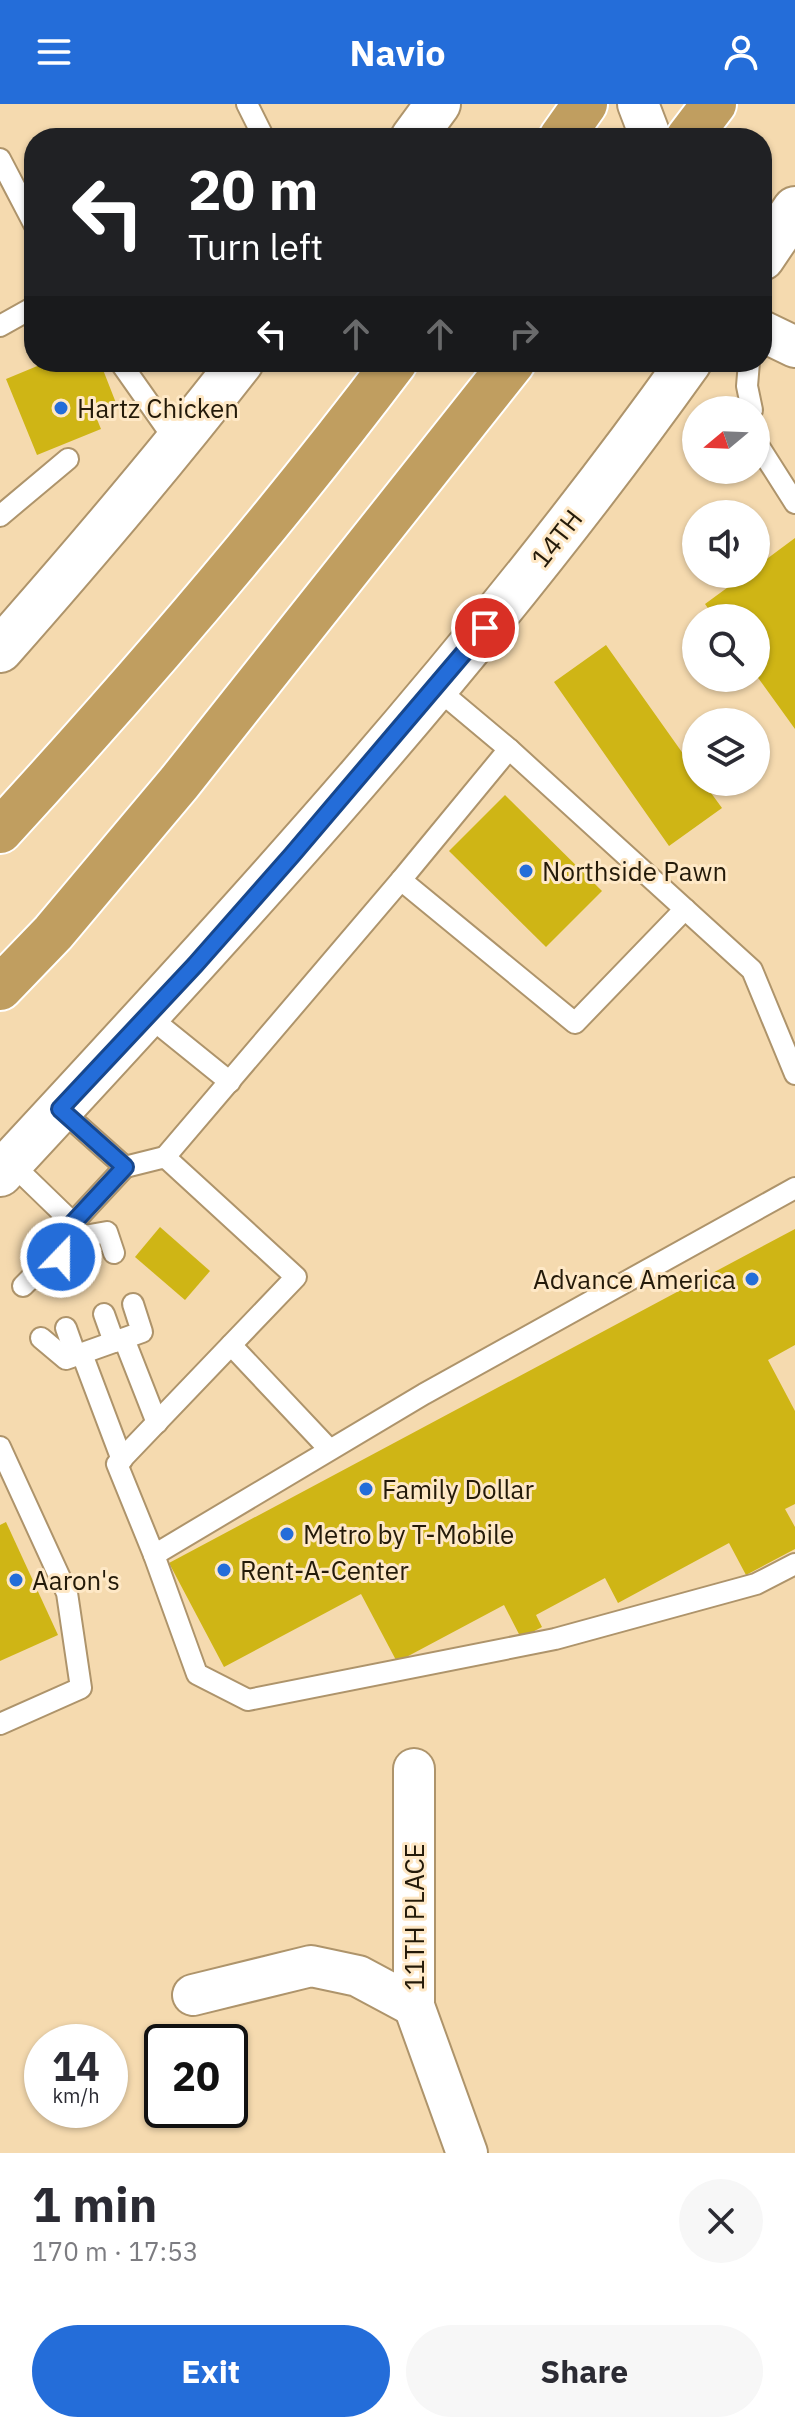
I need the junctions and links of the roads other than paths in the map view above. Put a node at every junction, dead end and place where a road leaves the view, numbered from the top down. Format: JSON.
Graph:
{"nodes":[{"id":1,"x":247,"y":104,"type":"edge"},
{"id":2,"x":438,"y":104,"type":"edge"},
{"id":3,"x":585,"y":104,"type":"edge"},
{"id":4,"x":638,"y":104,"type":"edge"},
{"id":5,"x":714,"y":104,"type":"edge"},
{"id":6,"x":259,"y":128,"type":"edge"},
{"id":7,"x":420,"y":128,"type":"edge"},
{"id":8,"x":568,"y":128,"type":"edge"},
{"id":9,"x":647,"y":128,"type":"edge"},
{"id":10,"x":696,"y":128,"type":"edge"},
{"id":11,"x":0,"y":159,"type":"edge"},
{"id":12,"x":24,"y":205,"type":"edge"},
{"id":13,"x":795,"y":209,"type":"edge"},
{"id":14,"x":772,"y":243,"type":"edge"},
{"id":15,"x":24,"y":313,"type":"edge"},
{"id":16,"x":0,"y":326,"type":"edge"},
{"id":17,"x":772,"y":336,"type":"edge"},
{"id":18,"x":795,"y":347,"type":"edge"},
{"id":19,"x":129,"y":372,"type":"edge"},
{"id":20,"x":233,"y":372,"type":"edge"},
{"id":21,"x":387,"y":372,"type":"edge"},
{"id":22,"x":505,"y":372,"type":"edge"},
{"id":23,"x":682,"y":372,"type":"edge"},
{"id":24,"x":748,"y":372,"type":"edge"},
{"id":25,"x":749,"y":396,"type":"edge"},
{"id":26,"x":177,"y":443,"type":"junction"},
{"id":27,"x":68,"y":459,"type":"dead end"},
{"id":28,"x":770,"y":464,"type":"edge"},
{"id":29,"x":795,"y":503,"type":"edge"},
{"id":30,"x":0,"y":516,"type":"edge"},
{"id":31,"x":0,"y":650,"type":"edge"},
{"id":32,"x":435,"y":687,"type":"junction"},
{"id":33,"x":509,"y":749,"type":"junction"},
{"id":34,"x":0,"y":831,"type":"edge"},
{"id":35,"x":401,"y":880,"type":"junction"},
{"id":36,"x":685,"y":909,"type":"junction"},
{"id":37,"x":0,"y":988,"type":"edge"},
{"id":38,"x":147,"y":1015,"type":"junction"},
{"id":39,"x":795,"y":1074,"type":"edge"},
{"id":40,"x":230,"y":1082,"type":"junction"},
{"id":41,"x":60,"y":1109,"type":"junction"},
{"id":42,"x":165,"y":1157,"type":"junction"},
{"id":43,"x":125,"y":1167,"type":"junction"},
{"id":44,"x":5,"y":1168,"type":"edge"},
{"id":45,"x":795,"y":1188,"type":"edge"},
{"id":46,"x":73,"y":1230,"type":"junction"},
{"id":47,"x":114,"y":1253,"type":"dead end"},
{"id":48,"x":86,"y":1263,"type":"dead end"},
{"id":49,"x":48,"y":1277,"type":"dead end"},
{"id":50,"x":23,"y":1286,"type":"dead end"},
{"id":51,"x":133,"y":1304,"type":"dead end"},
{"id":52,"x":104,"y":1314,"type":"dead end"},
{"id":53,"x":66,"y":1328,"type":"dead end"},
{"id":54,"x":41,"y":1338,"type":"dead end"},
{"id":55,"x":119,"y":1340,"type":"junction"},
{"id":56,"x":231,"y":1345,"type":"junction"},
{"id":57,"x":79,"y":1355,"type":"junction"},
{"id":58,"x":157,"y":1423,"type":"junction"},
{"id":59,"x":0,"y":1447,"type":"edge"},
{"id":60,"x":329,"y":1449,"type":"junction"},
{"id":61,"x":122,"y":1460,"type":"junction"},
{"id":62,"x":154,"y":1555,"type":"junction"},
{"id":63,"x":795,"y":1564,"type":"edge"},
{"id":64,"x":0,"y":1724,"type":"edge"},
{"id":65,"x":414,"y":1769,"type":"dead end"},
{"id":66,"x":193,"y":1995,"type":"dead end"},
{"id":67,"x":414,"y":2006,"type":"junction"},
{"id":68,"x":467,"y":2153,"type":"edge"}],
"edges":[{"from":1,"to":6,"type":"lane"},
{"from":2,"to":7,"type":"street"},
{"from":3,"to":8,"type":"highway"},
{"from":4,"to":9,"type":"street"},
{"from":5,"to":10,"type":"highway"},
{"from":11,"to":12,"type":"lane"},
{"from":13,"to":14,"type":"street"},
{"from":15,"to":16,"type":"lane"},
{"from":17,"to":18,"type":"street"},
{"from":19,"to":26,"type":"lane"},
{"from":20,"to":26,"type":"street"},
{"from":21,"to":34,"type":"highway"},
{"from":22,"to":37,"type":"highway"},
{"from":23,"to":32,"type":"street","name":"14TH"},
{"from":24,"to":25,"type":"lane"},
{"from":26,"to":31,"type":"street"},
{"from":27,"to":30,"type":"lane"},
{"from":28,"to":29,"type":"lane"},
{"from":32,"to":33,"type":"lane"},
{"from":32,"to":38,"type":"street","name":"14TH"},
{"from":33,"to":35,"type":"lane"},
{"from":33,"to":36,"type":"lane"},
{"from":35,"to":36,"type":"lane"},
{"from":35,"to":40,"type":"lane"},
{"from":36,"to":39,"type":"lane"},
{"from":38,"to":40,"type":"lane"},
{"from":38,"to":41,"type":"street","name":"14TH"},
{"from":40,"to":42,"type":"lane"},
{"from":41,"to":43,"type":"lane"},
{"from":41,"to":44,"type":"street","name":"14TH"},
{"from":42,"to":43,"type":"lane"},
{"from":42,"to":56,"type":"lane"},
{"from":43,"to":46,"type":"lane"},
{"from":44,"to":46,"type":"lane"},
{"from":45,"to":60,"type":"lane"},
{"from":46,"to":47,"type":"lane"},
{"from":46,"to":48,"type":"lane"},
{"from":46,"to":49,"type":"lane"},
{"from":46,"to":50,"type":"lane"},
{"from":51,"to":55,"type":"lane"},
{"from":52,"to":55,"type":"lane"},
{"from":53,"to":57,"type":"lane"},
{"from":54,"to":57,"type":"lane"},
{"from":55,"to":57,"type":"lane"},
{"from":55,"to":58,"type":"lane"},
{"from":56,"to":58,"type":"lane"},
{"from":56,"to":60,"type":"lane"},
{"from":57,"to":61,"type":"lane"},
{"from":58,"to":61,"type":"lane"},
{"from":59,"to":64,"type":"lane"},
{"from":60,"to":62,"type":"lane"},
{"from":61,"to":62,"type":"lane"},
{"from":62,"to":63,"type":"lane"},
{"from":65,"to":67,"type":"street","name":"11TH PLACE"},
{"from":66,"to":67,"type":"street"},
{"from":67,"to":68,"type":"street","name":"11TH PLACE"}]}
